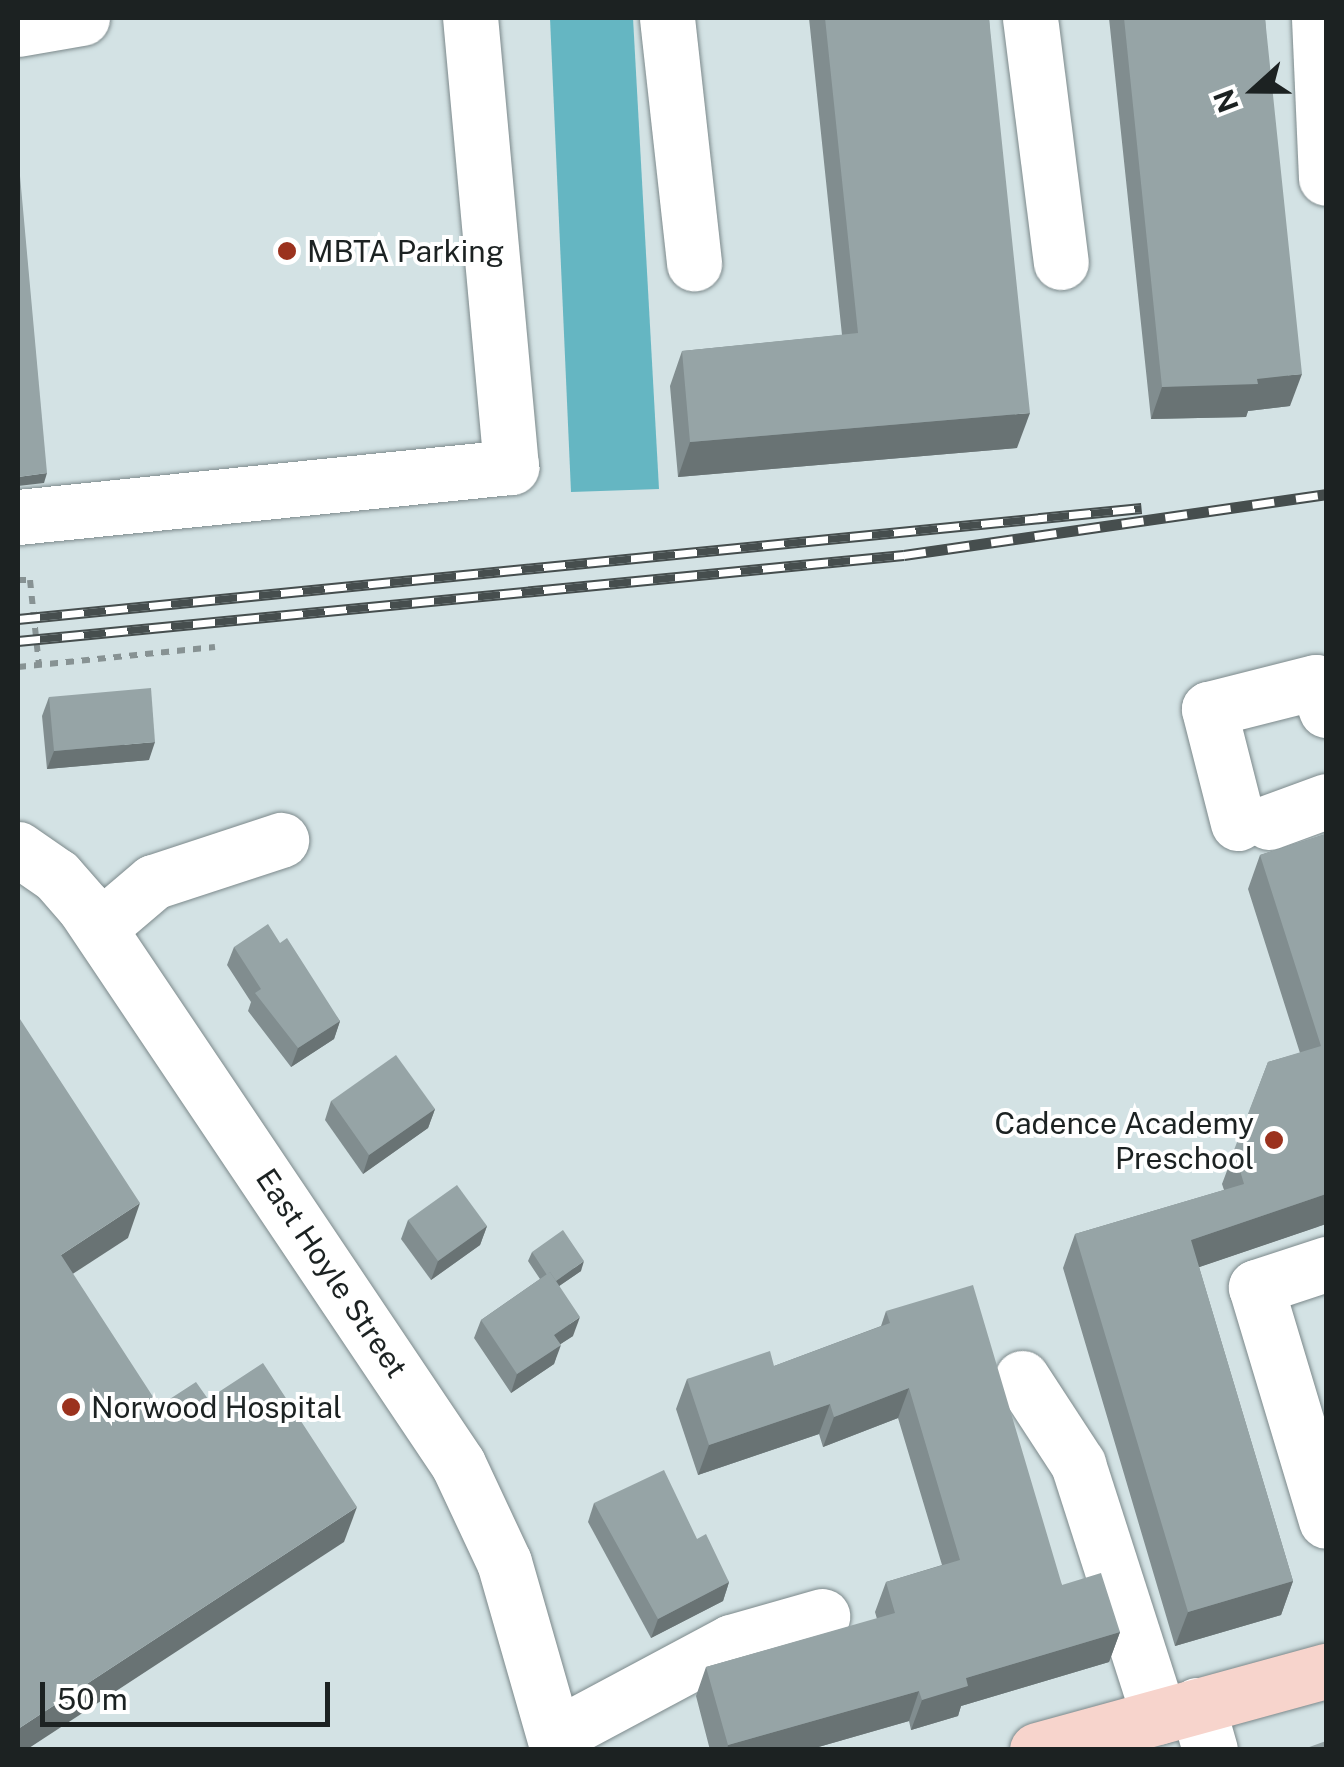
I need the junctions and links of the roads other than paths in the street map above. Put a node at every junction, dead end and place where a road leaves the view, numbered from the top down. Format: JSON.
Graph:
{"nodes":[{"id":1,"x":82,"y":18,"type":"edge"},
{"id":2,"x":470,"y":18,"type":"edge"},
{"id":3,"x":667,"y":18,"type":"edge"},
{"id":4,"x":1030,"y":18,"type":"edge"},
{"id":5,"x":1319,"y":18,"type":"edge"},
{"id":6,"x":18,"y":29,"type":"edge"},
{"id":7,"x":1326,"y":178,"type":"edge"},
{"id":8,"x":1061,"y":262,"type":"dead end"},
{"id":9,"x":694,"y":264,"type":"dead end"},
{"id":10,"x":18,"y":517,"type":"edge"},
{"id":11,"x":1326,"y":710,"type":"edge"},
{"id":12,"x":1326,"y":801,"type":"edge"},
{"id":13,"x":18,"y":848,"type":"edge"},
{"id":14,"x":1326,"y":1264,"type":"edge"},
{"id":15,"x":1022,"y":1378,"type":"dead end"},
{"id":16,"x":1326,"y":1522,"type":"edge"},
{"id":17,"x":822,"y":1616,"type":"dead end"},
{"id":18,"x":1326,"y":1671,"type":"edge"},
{"id":19,"x":1189,"y":1723,"type":"edge"},
{"id":20,"x":556,"y":1742,"type":"edge"},
{"id":21,"x":1037,"y":1750,"type":"edge"}],
"edges":[{"from":1,"to":6,"type":"street"},
{"from":2,"to":10,"type":"street"},
{"from":3,"to":9,"type":"street"},
{"from":4,"to":8,"type":"street"},
{"from":5,"to":7,"type":"street"},
{"from":11,"to":12,"type":"street"},
{"from":13,"to":20,"type":"street","name":"East Hoyle Street"},
{"from":14,"to":16,"type":"street"},
{"from":15,"to":19,"type":"street"},
{"from":17,"to":20,"type":"street"},
{"from":18,"to":19,"type":"main road"},
{"from":19,"to":21,"type":"main road"}]}
